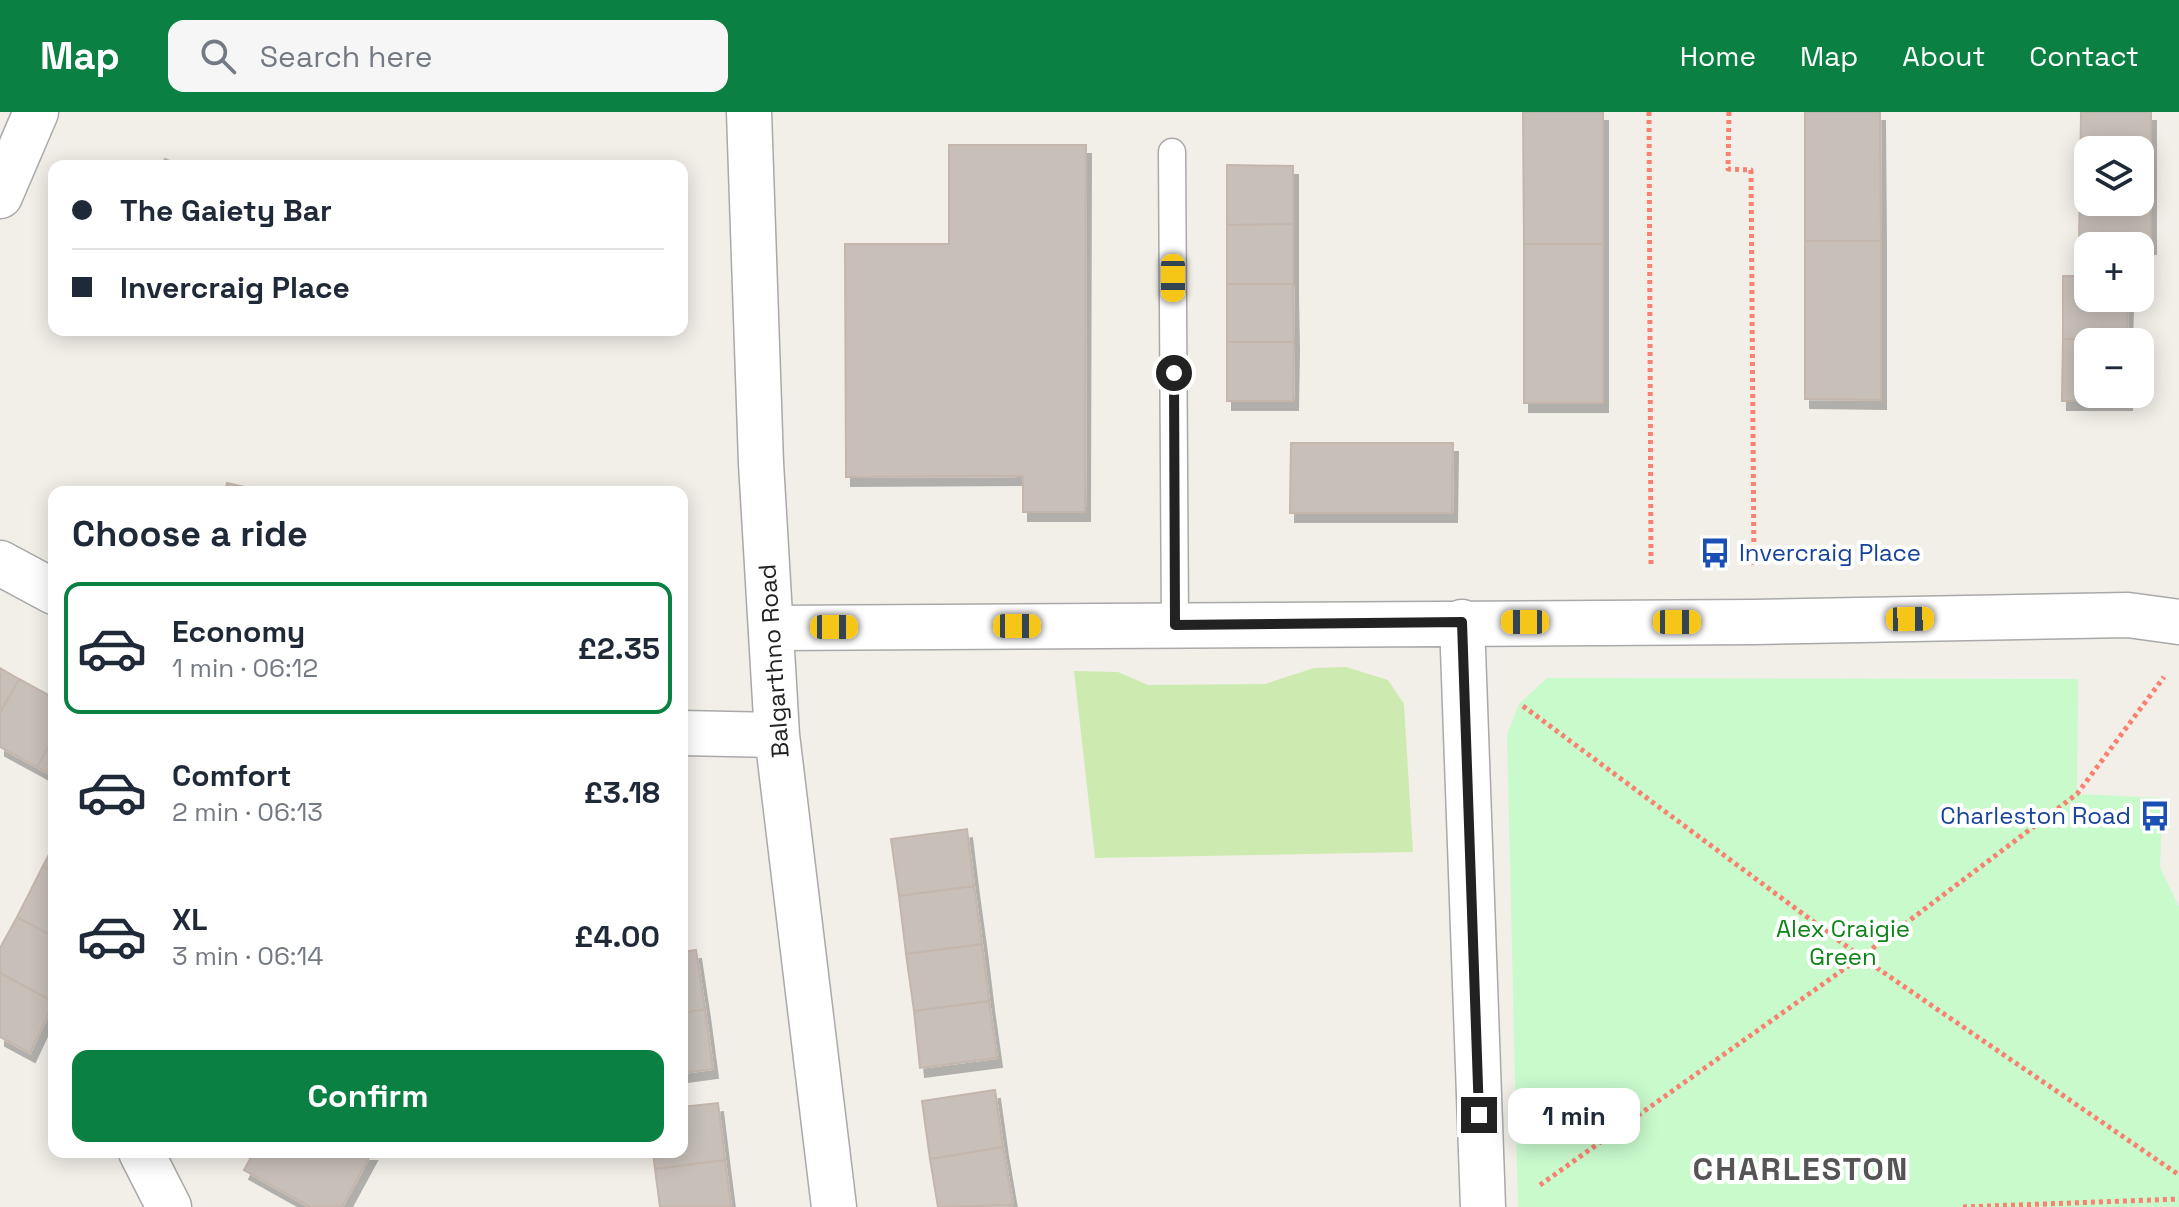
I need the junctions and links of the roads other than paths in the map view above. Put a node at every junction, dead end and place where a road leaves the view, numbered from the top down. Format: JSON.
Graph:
{"nodes":[{"id":1,"x":36,"y":112,"type":"edge"},
{"id":2,"x":749,"y":112,"type":"edge"},
{"id":3,"x":1172,"y":152,"type":"dead end"},
{"id":4,"x":0,"y":196,"type":"edge"},
{"id":5,"x":0,"y":563,"type":"edge"},
{"id":6,"x":48,"y":589,"type":"edge"},
{"id":7,"x":1462,"y":622,"type":"junction"},
{"id":8,"x":2179,"y":622,"type":"edge"},
{"id":9,"x":1175,"y":625,"type":"junction"},
{"id":10,"x":773,"y":628,"type":"junction"},
{"id":11,"x":688,"y":733,"type":"edge"},
{"id":12,"x":777,"y":735,"type":"junction"},
{"id":13,"x":144,"y":1158,"type":"edge"},
{"id":14,"x":169,"y":1207,"type":"edge"},
{"id":15,"x":834,"y":1207,"type":"edge"},
{"id":16,"x":1483,"y":1207,"type":"edge"}],
"edges":[{"from":1,"to":4,"type":"street"},
{"from":2,"to":10,"type":"street","name":"Balgarthno Road"},
{"from":3,"to":9,"type":"lane"},
{"from":5,"to":6,"type":"street"},
{"from":7,"to":8,"type":"street"},
{"from":7,"to":9,"type":"street"},
{"from":7,"to":16,"type":"street"},
{"from":9,"to":10,"type":"street"},
{"from":10,"to":12,"type":"street","name":"Balgarthno Road"},
{"from":11,"to":12,"type":"street"},
{"from":12,"to":15,"type":"street","name":"Balgarthno Road"},
{"from":13,"to":14,"type":"street"}]}
